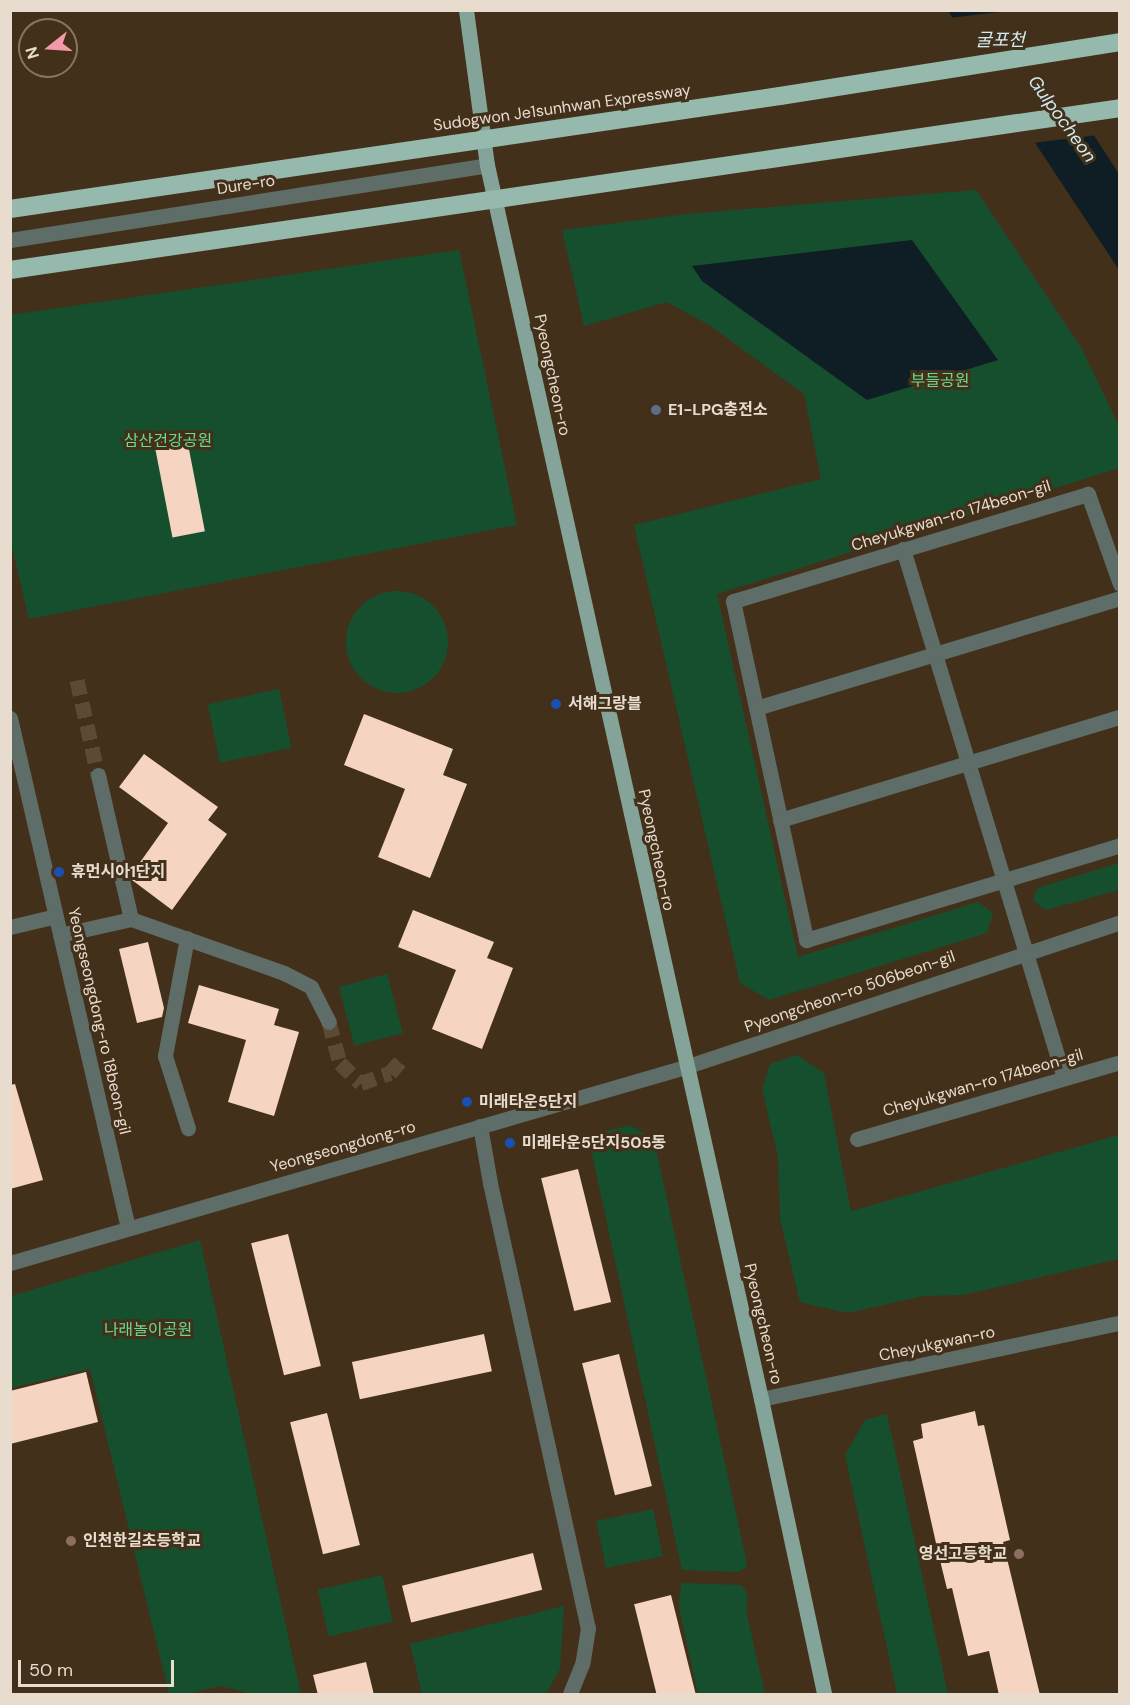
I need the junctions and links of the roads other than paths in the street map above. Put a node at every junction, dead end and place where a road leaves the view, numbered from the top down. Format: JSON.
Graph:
{"nodes":[{"id":1,"x":466,"y":10,"type":"edge"},
{"id":2,"x":1119,"y":42,"type":"edge"},
{"id":3,"x":1119,"y":108,"type":"edge"},
{"id":4,"x":487,"y":165,"type":"junction"},
{"id":5,"x":10,"y":209,"type":"edge"},
{"id":6,"x":10,"y":240,"type":"edge"},
{"id":7,"x":10,"y":270,"type":"edge"},
{"id":8,"x":903,"y":549,"type":"junction"},
{"id":9,"x":1119,"y":584,"type":"edge"},
{"id":10,"x":1119,"y":598,"type":"edge"},
{"id":11,"x":935,"y":654,"type":"junction"},
{"id":12,"x":756,"y":708,"type":"junction"},
{"id":13,"x":1119,"y":717,"type":"edge"},
{"id":14,"x":10,"y":718,"type":"edge"},
{"id":15,"x":968,"y":763,"type":"junction"},
{"id":16,"x":98,"y":776,"type":"tunnel mouth"},
{"id":17,"x":780,"y":820,"type":"junction"},
{"id":18,"x":1119,"y":845,"type":"edge"},
{"id":19,"x":1004,"y":880,"type":"junction"},
{"id":20,"x":56,"y":916,"type":"junction"},
{"id":21,"x":131,"y":919,"type":"junction"},
{"id":22,"x":1119,"y":922,"type":"edge"},
{"id":23,"x":10,"y":927,"type":"edge"},
{"id":24,"x":60,"y":935,"type":"junction"},
{"id":25,"x":187,"y":939,"type":"junction"},
{"id":26,"x":1026,"y":952,"type":"junction"},
{"id":27,"x":329,"y":1022,"type":"tunnel mouth"},
{"id":28,"x":1119,"y":1062,"type":"edge"},
{"id":29,"x":686,"y":1067,"type":"junction"},
{"id":30,"x":1064,"y":1078,"type":"junction"},
{"id":31,"x":480,"y":1126,"type":"junction"},
{"id":32,"x":188,"y":1128,"type":"dead end"},
{"id":33,"x":857,"y":1139,"type":"dead end"},
{"id":34,"x":128,"y":1228,"type":"junction"},
{"id":35,"x":10,"y":1263,"type":"edge"},
{"id":36,"x":1119,"y":1323,"type":"edge"},
{"id":37,"x":761,"y":1399,"type":"junction"},
{"id":38,"x":570,"y":1695,"type":"edge"},
{"id":39,"x":824,"y":1695,"type":"edge"}],
"edges":[{"from":1,"to":4,"type":"main road","name":"Pyeongcheon-ro"},
{"from":2,"to":5,"type":"highway","name":"Sudogwon Je1sunhwan Expressway","bridge":true},
{"from":3,"to":7,"type":"highway","bridge":true},
{"from":4,"to":6,"type":"street","name":"Dure-ro"},
{"from":4,"to":29,"type":"main road","name":"Pyeongcheon-ro"},
{"from":8,"to":9,"type":"street","name":"Cheyukgwan-ro 174beon-gil"},
{"from":8,"to":11,"type":"street"},
{"from":8,"to":12,"type":"street","name":"Cheyukgwan-ro 174beon-gil"},
{"from":10,"to":11,"type":"street"},
{"from":11,"to":12,"type":"street"},
{"from":11,"to":15,"type":"street"},
{"from":12,"to":17,"type":"street"},
{"from":13,"to":15,"type":"street"},
{"from":14,"to":20,"type":"street","name":"Yeongseongdong-ro 18beon-gil"},
{"from":15,"to":17,"type":"street"},
{"from":15,"to":19,"type":"street"},
{"from":16,"to":21,"type":"street"},
{"from":17,"to":19,"type":"street"},
{"from":18,"to":19,"type":"street"},
{"from":19,"to":26,"type":"street"},
{"from":20,"to":23,"type":"street"},
{"from":20,"to":24,"type":"street","name":"Yeongseongdong-ro 18beon-gil"},
{"from":21,"to":24,"type":"street"},
{"from":21,"to":25,"type":"street"},
{"from":22,"to":26,"type":"street","name":"Pyeongcheon-ro 506beon-gil"},
{"from":24,"to":34,"type":"street","name":"Yeongseongdong-ro 18beon-gil"},
{"from":25,"to":27,"type":"street"},
{"from":25,"to":32,"type":"street"},
{"from":26,"to":29,"type":"street","name":"Pyeongcheon-ro 506beon-gil"},
{"from":26,"to":30,"type":"street"},
{"from":28,"to":30,"type":"street","name":"Cheyukgwan-ro 174beon-gil"},
{"from":29,"to":31,"type":"street","name":"Yeongseongdong-ro"},
{"from":29,"to":37,"type":"main road","name":"Pyeongcheon-ro"},
{"from":30,"to":33,"type":"street","name":"Cheyukgwan-ro 174beon-gil"},
{"from":31,"to":34,"type":"street","name":"Yeongseongdong-ro"},
{"from":31,"to":38,"type":"street"},
{"from":34,"to":35,"type":"street","name":"Yeongseongdong-ro"},
{"from":36,"to":37,"type":"street","name":"Cheyukgwan-ro"},
{"from":37,"to":39,"type":"main road","name":"Pyeongcheon-ro"}]}
